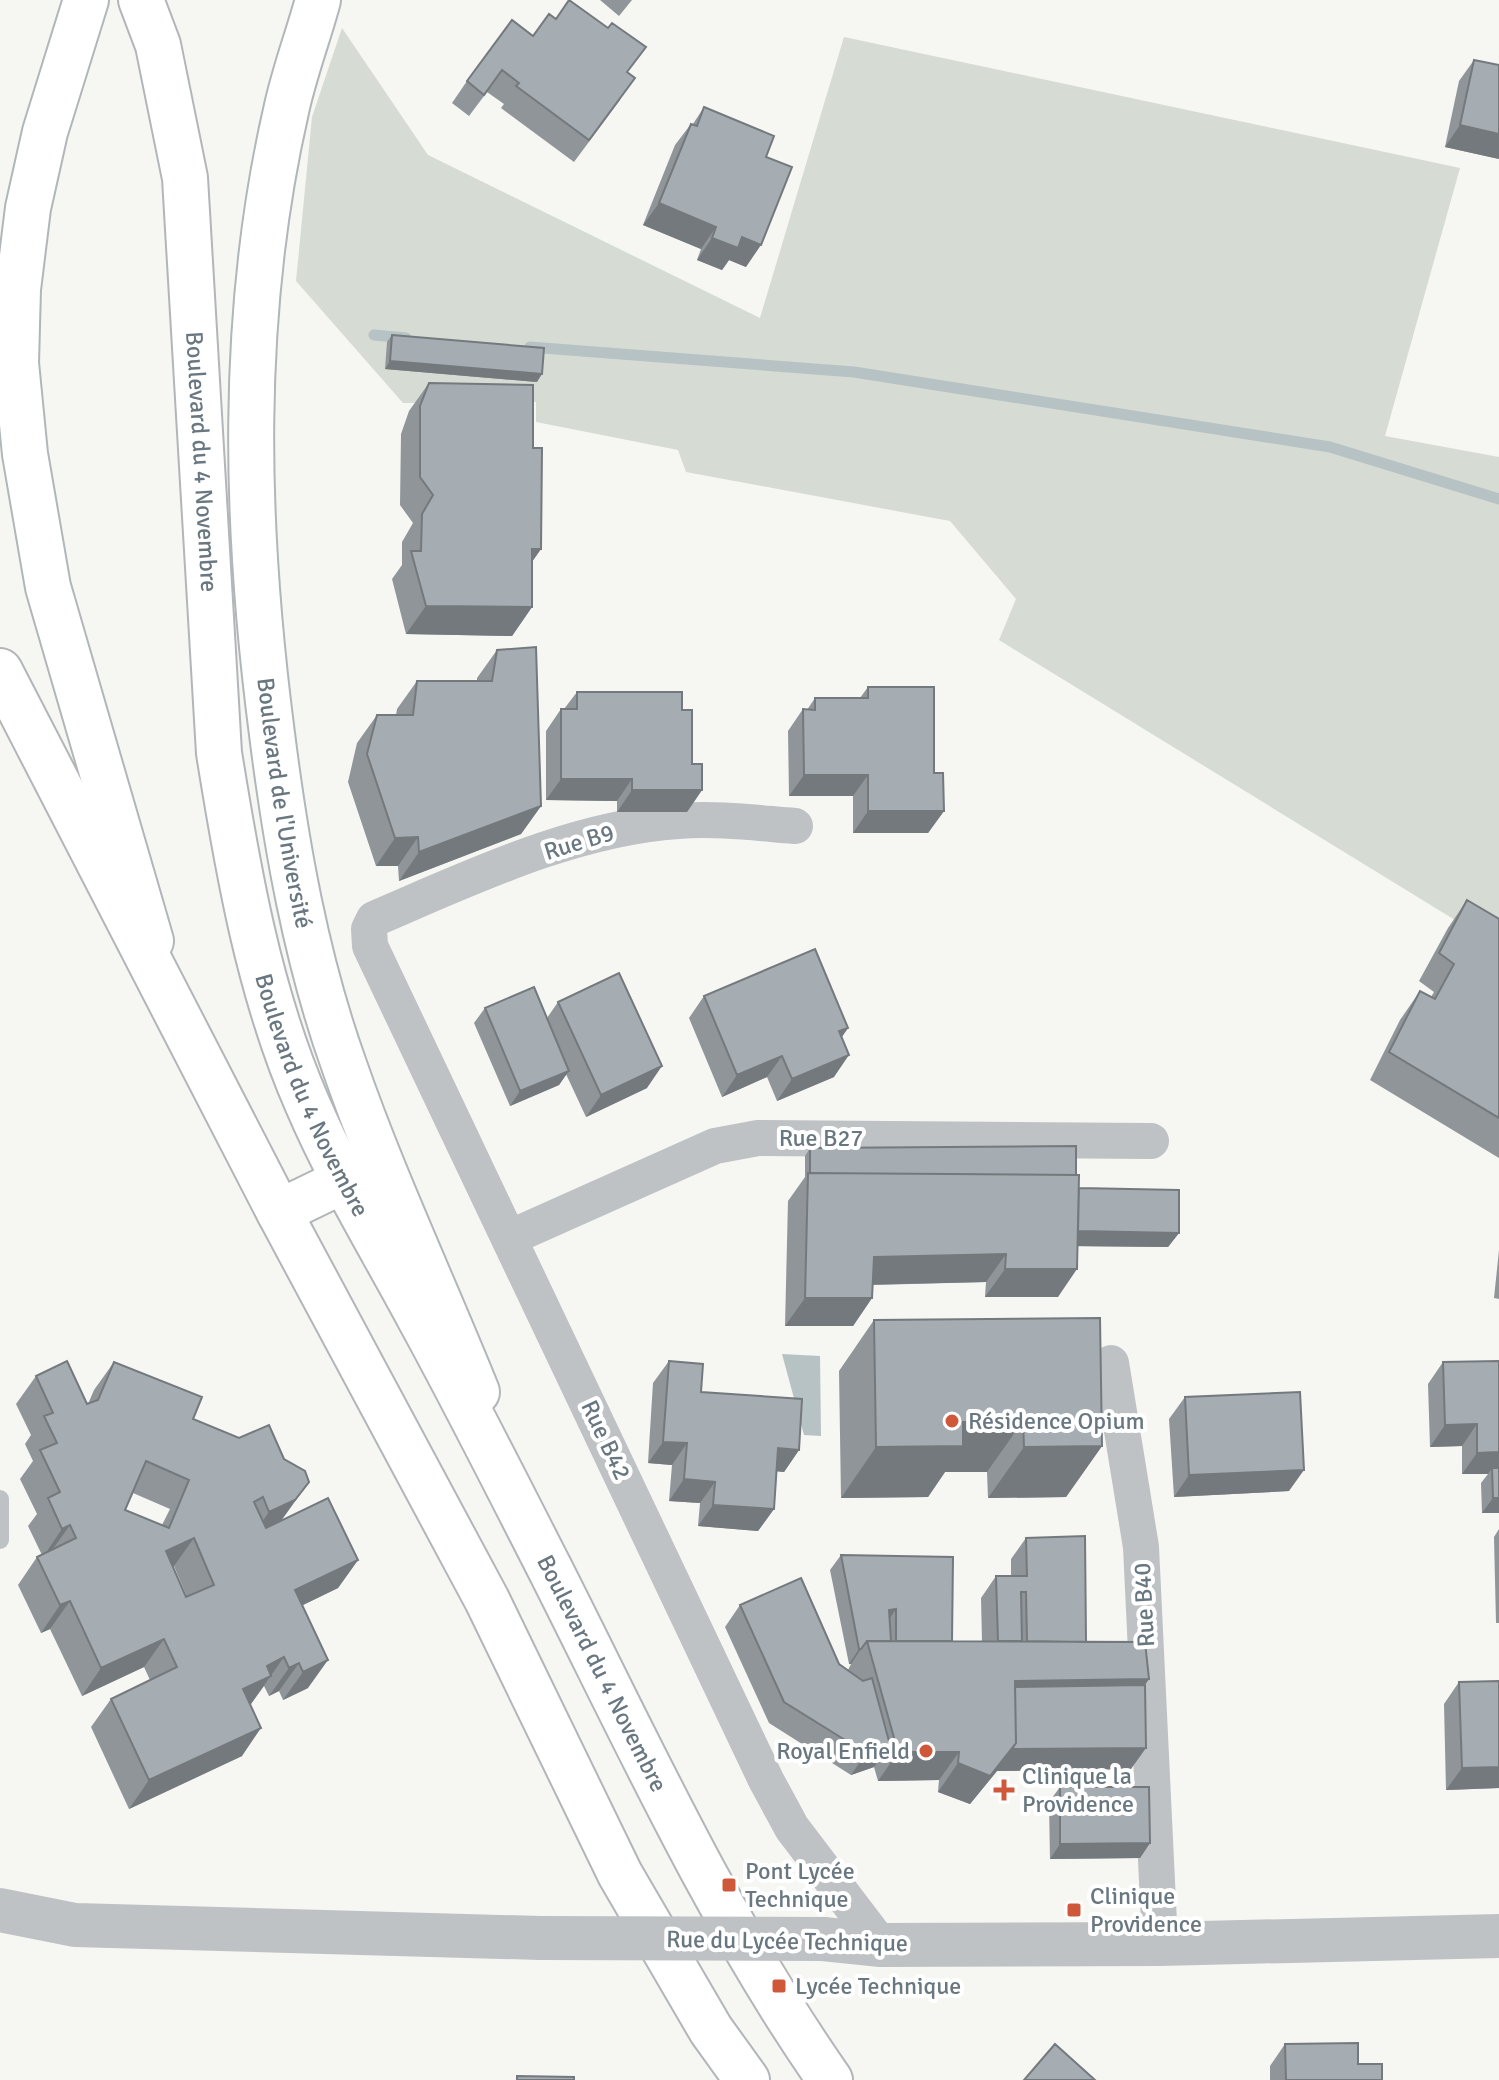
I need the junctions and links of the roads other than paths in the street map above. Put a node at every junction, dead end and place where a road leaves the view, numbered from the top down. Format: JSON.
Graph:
{"nodes":[{"id":1,"x":86,"y":0,"type":"edge"},
{"id":2,"x":141,"y":0,"type":"edge"},
{"id":3,"x":318,"y":0,"type":"edge"},
{"id":4,"x":0,"y":671,"type":"edge"},
{"id":5,"x":795,"y":826,"type":"dead end"},
{"id":6,"x":374,"y":919,"type":"joint"},
{"id":7,"x":167,"y":997,"type":"junction"},
{"id":8,"x":1151,"y":1141,"type":"dead end"},
{"id":9,"x":345,"y":1180,"type":"junction"},
{"id":10,"x":279,"y":1212,"type":"junction"},
{"id":11,"x":511,"y":1237,"type":"junction"},
{"id":12,"x":1111,"y":1363,"type":"dead end"},
{"id":13,"x":0,"y":1499,"type":"edge"},
{"id":14,"x":0,"y":1540,"type":"edge"},
{"id":15,"x":549,"y":1568,"type":"junction"},
{"id":16,"x":0,"y":1910,"type":"edge"},
{"id":17,"x":75,"y":1925,"type":"junction"},
{"id":18,"x":1499,"y":1936,"type":"edge"},
{"id":19,"x":0,"y":1944,"type":"edge"},
{"id":20,"x":1160,"y":1944,"type":"junction"},
{"id":21,"x":881,"y":1945,"type":"junction"},
{"id":22,"x":747,"y":2080,"type":"edge"},
{"id":23,"x":830,"y":2080,"type":"edge"}],
"edges":[{"from":1,"to":7,"type":"main road"},
{"from":2,"to":9,"type":"main road","name":"Boulevard du 4 Novembre"},
{"from":3,"to":15,"type":"main road","name":"Boulevard de l'Université"},
{"from":4,"to":7,"type":"main road"},
{"from":5,"to":6,"type":"street","name":"Rue B9"},
{"from":6,"to":11,"type":"street","name":"Rue B42"},
{"from":7,"to":10,"type":"main road"},
{"from":8,"to":11,"type":"street","name":"Rue B27"},
{"from":9,"to":10,"type":"main road"},
{"from":9,"to":15,"type":"main road","name":"Boulevard du 4 Novembre"},
{"from":10,"to":22,"type":"main road"},
{"from":11,"to":21,"type":"street","name":"Rue B42"},
{"from":12,"to":20,"type":"street","name":"Rue B40"},
{"from":13,"to":14,"type":"lane"},
{"from":15,"to":23,"type":"main road","name":"Boulevard du 4 Novembre"},
{"from":16,"to":17,"type":"street"},
{"from":17,"to":19,"type":"street"},
{"from":17,"to":21,"type":"street","name":"Rue du Lycée Technique","bridge":true},
{"from":18,"to":20,"type":"street","name":"Rue du Lycée Technique"},
{"from":20,"to":21,"type":"street","name":"Rue du Lycée Technique"}]}
